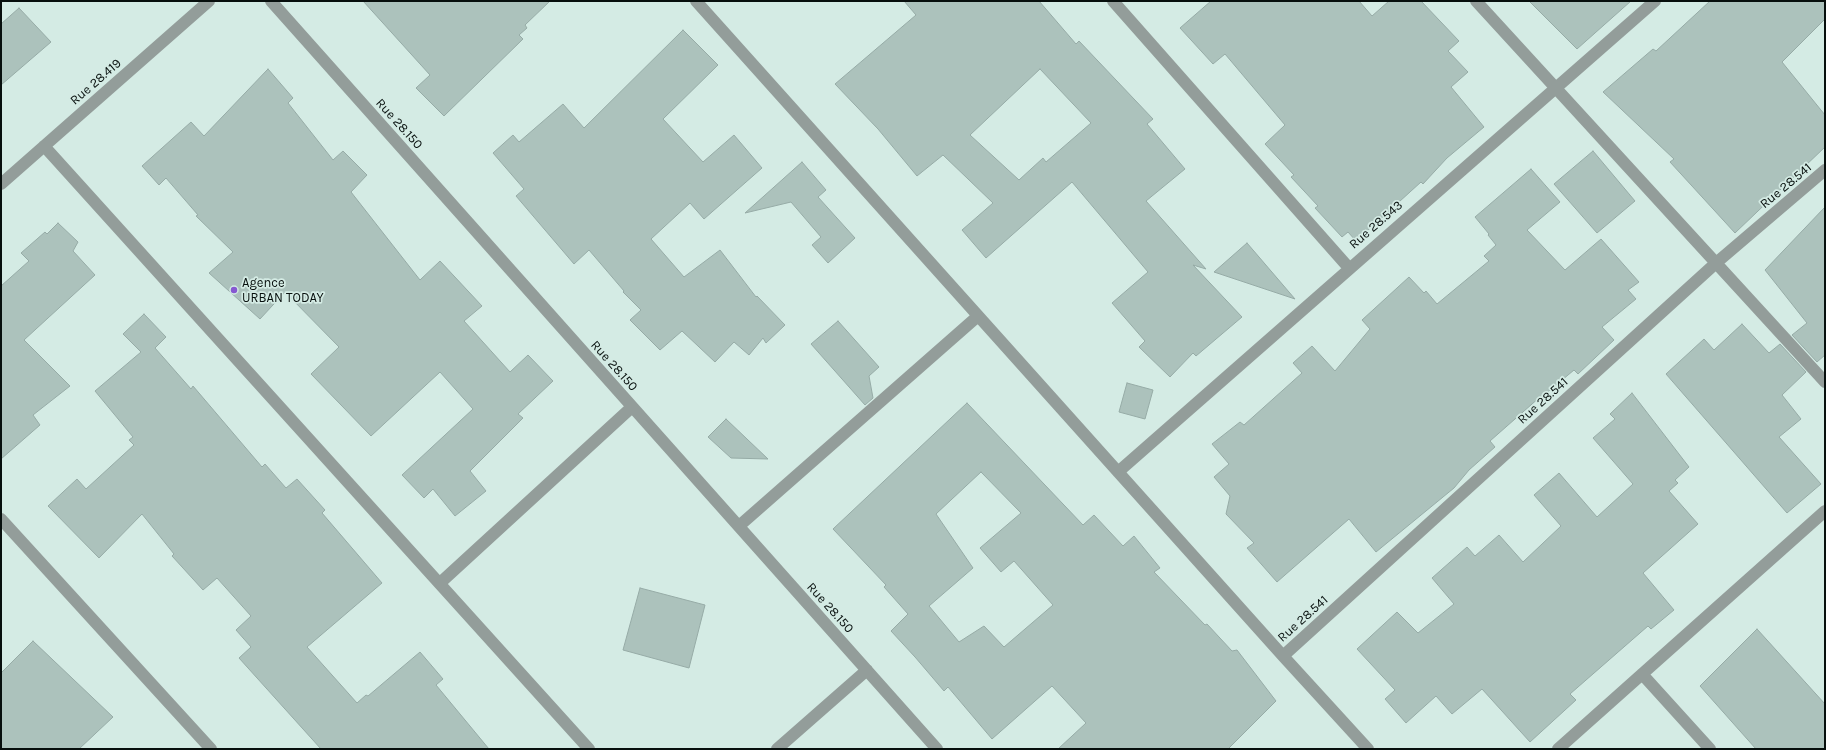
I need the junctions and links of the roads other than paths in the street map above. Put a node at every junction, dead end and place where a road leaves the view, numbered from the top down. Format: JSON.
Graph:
{"nodes":[{"id":1,"x":209,"y":1,"type":"edge"},
{"id":2,"x":271,"y":1,"type":"edge"},
{"id":3,"x":696,"y":1,"type":"edge"},
{"id":4,"x":1113,"y":1,"type":"edge"},
{"id":5,"x":1476,"y":1,"type":"edge"},
{"id":6,"x":1655,"y":1,"type":"edge"},
{"id":7,"x":1556,"y":88,"type":"junction"},
{"id":8,"x":44,"y":146,"type":"junction"},
{"id":9,"x":1825,"y":170,"type":"edge"},
{"id":10,"x":1,"y":184,"type":"edge"},
{"id":11,"x":1716,"y":263,"type":"junction"},
{"id":12,"x":1349,"y":268,"type":"junction"},
{"id":13,"x":978,"y":316,"type":"junction"},
{"id":14,"x":1825,"y":382,"type":"edge"},
{"id":15,"x":632,"y":407,"type":"junction"},
{"id":16,"x":1118,"y":472,"type":"junction"},
{"id":17,"x":1825,"y":511,"type":"edge"},
{"id":18,"x":1,"y":519,"type":"edge"},
{"id":19,"x":739,"y":526,"type":"junction"},
{"id":20,"x":440,"y":584,"type":"junction"},
{"id":21,"x":1283,"y":656,"type":"junction"},
{"id":22,"x":867,"y":670,"type":"junction"},
{"id":23,"x":1642,"y":674,"type":"junction"},
{"id":24,"x":211,"y":749,"type":"edge"},
{"id":25,"x":589,"y":749,"type":"edge"},
{"id":26,"x":777,"y":749,"type":"edge"},
{"id":27,"x":937,"y":749,"type":"edge"},
{"id":28,"x":1368,"y":749,"type":"edge"},
{"id":29,"x":1558,"y":749,"type":"edge"},
{"id":30,"x":1710,"y":749,"type":"edge"}],
"edges":[{"from":1,"to":8,"type":"street","name":"Rue 28.419"},
{"from":2,"to":15,"type":"street","name":"Rue 28.150"},
{"from":3,"to":13,"type":"street"},
{"from":4,"to":12,"type":"street"},
{"from":5,"to":7,"type":"street"},
{"from":6,"to":7,"type":"street","name":"Rue 28.543"},
{"from":7,"to":11,"type":"street"},
{"from":7,"to":12,"type":"street","name":"Rue 28.543"},
{"from":8,"to":10,"type":"street","name":"Rue 28.419"},
{"from":8,"to":20,"type":"street"},
{"from":9,"to":11,"type":"street","name":"Rue 28.541"},
{"from":11,"to":14,"type":"street"},
{"from":11,"to":21,"type":"street","name":"Rue 28.541"},
{"from":12,"to":16,"type":"street","name":"Rue 28.543"},
{"from":13,"to":16,"type":"street"},
{"from":13,"to":19,"type":"street"},
{"from":15,"to":19,"type":"street","name":"Rue 28.150"},
{"from":15,"to":20,"type":"street"},
{"from":16,"to":21,"type":"street"},
{"from":17,"to":23,"type":"street"},
{"from":18,"to":24,"type":"street"},
{"from":19,"to":22,"type":"street","name":"Rue 28.150"},
{"from":20,"to":25,"type":"street"},
{"from":21,"to":28,"type":"street"},
{"from":22,"to":26,"type":"street"},
{"from":22,"to":27,"type":"street","name":"Rue 28.150"},
{"from":23,"to":29,"type":"street"},
{"from":23,"to":30,"type":"street"}]}
